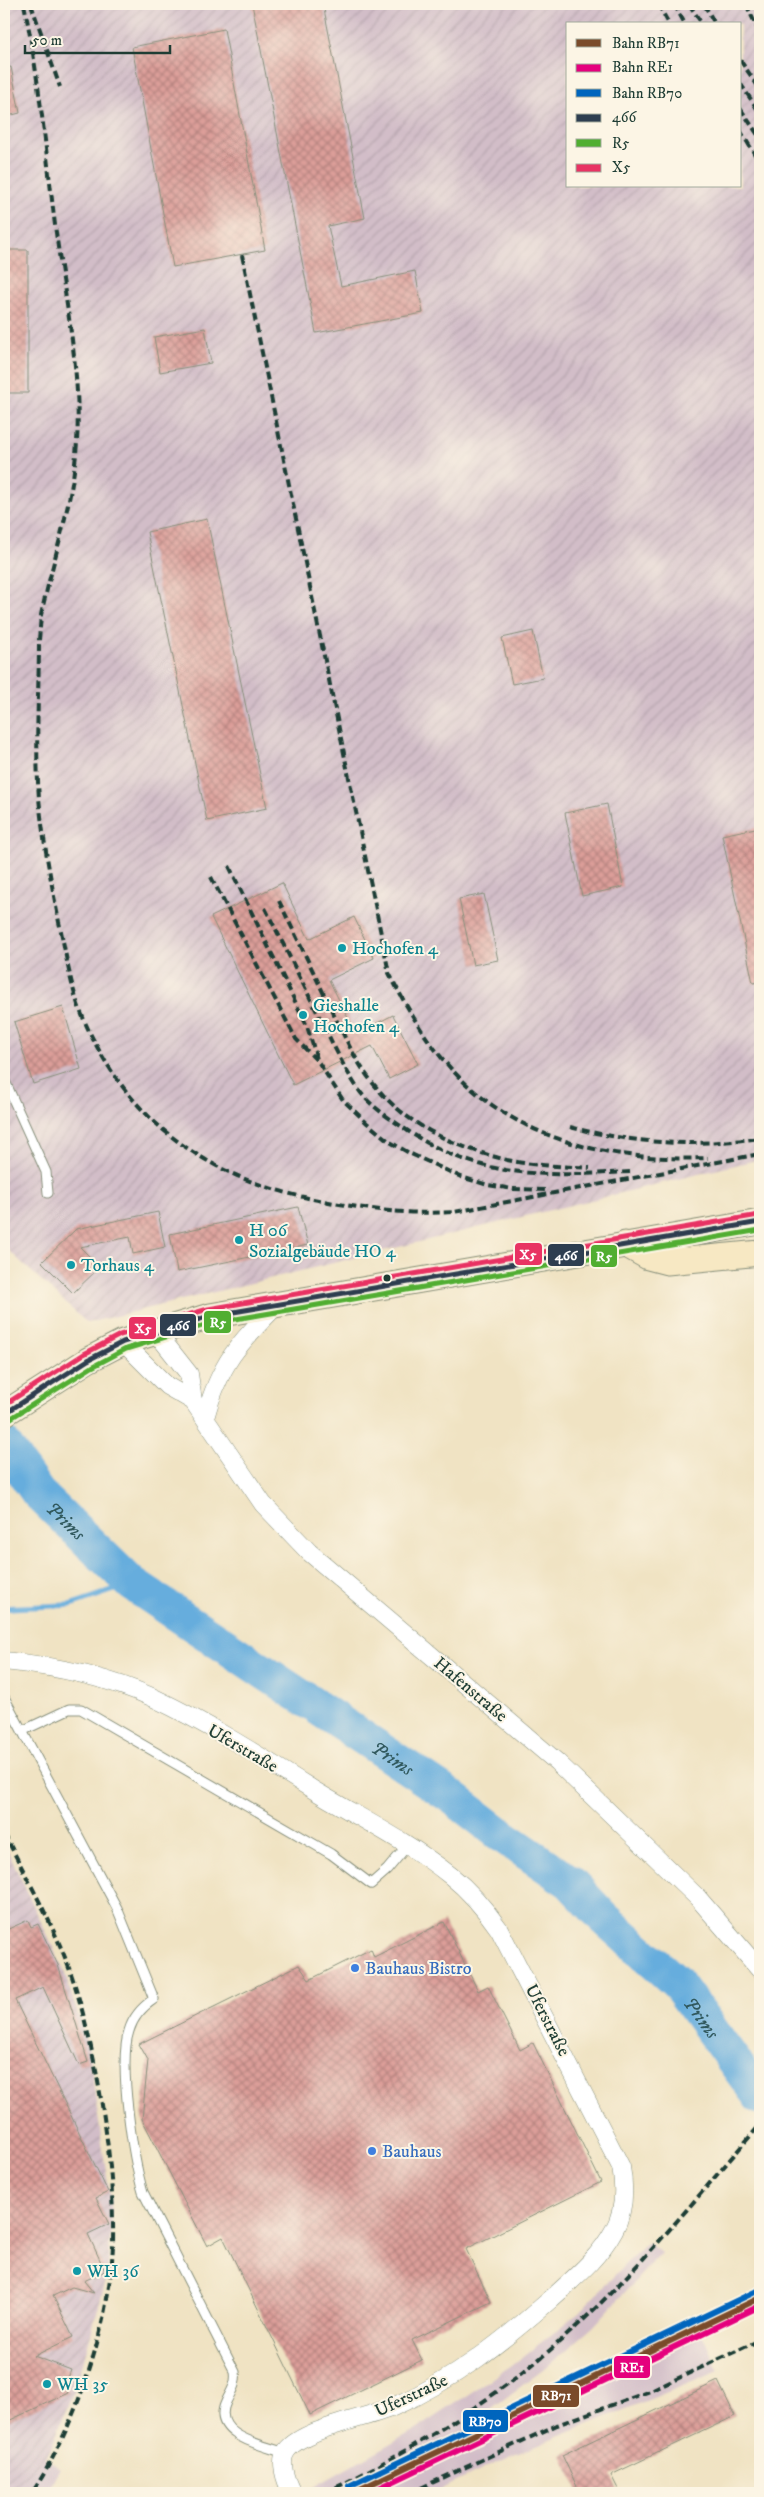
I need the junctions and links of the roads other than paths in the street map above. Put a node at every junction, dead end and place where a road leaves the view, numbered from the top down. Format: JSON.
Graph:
{"nodes":[{"id":1,"x":4,"y":1079,"type":"edge"},
{"id":2,"x":48,"y":1192,"type":"dead end"},
{"id":3,"x":760,"y":1222,"type":"edge"},
{"id":4,"x":623,"y":1244,"type":"junction"},
{"id":5,"x":760,"y":1253,"type":"edge"},
{"id":6,"x":277,"y":1304,"type":"junction"},
{"id":7,"x":155,"y":1331,"type":"junction"},
{"id":8,"x":123,"y":1342,"type":"junction"},
{"id":9,"x":193,"y":1401,"type":"junction"},
{"id":10,"x":4,"y":1414,"type":"edge"},
{"id":11,"x":205,"y":1418,"type":"junction"},
{"id":12,"x":4,"y":1660,"type":"edge"},
{"id":13,"x":4,"y":1697,"type":"edge"},
{"id":14,"x":22,"y":1731,"type":"junction"},
{"id":15,"x":407,"y":1846,"type":"junction"},
{"id":16,"x":760,"y":1970,"type":"edge"},
{"id":17,"x":285,"y":2453,"type":"junction"},
{"id":18,"x":292,"y":2493,"type":"edge"}],
"edges":[{"from":1,"to":2,"type":"lane"},
{"from":3,"to":4,"type":"main road"},
{"from":4,"to":5,"type":"main road"},
{"from":4,"to":6,"type":"main road"},
{"from":6,"to":7,"type":"main road"},
{"from":6,"to":11,"type":"street"},
{"from":7,"to":8,"type":"main road"},
{"from":7,"to":9,"type":"street","name":"Hafenstraße"},
{"from":8,"to":9,"type":"street","name":"Hafenstraße"},
{"from":8,"to":10,"type":"main road"},
{"from":9,"to":11,"type":"street","name":"Hafenstraße"},
{"from":11,"to":16,"type":"street","name":"Hafenstraße"},
{"from":12,"to":15,"type":"street","name":"Uferstraße"},
{"from":13,"to":14,"type":"lane"},
{"from":14,"to":15,"type":"lane"},
{"from":14,"to":17,"type":"lane"},
{"from":15,"to":17,"type":"street","name":"Uferstraße"},
{"from":17,"to":18,"type":"street"}]}
